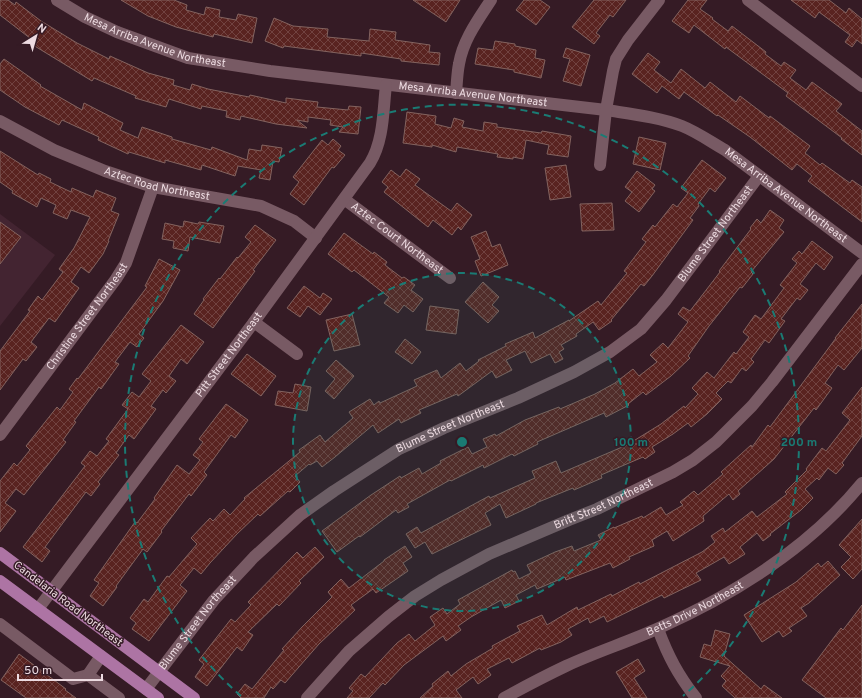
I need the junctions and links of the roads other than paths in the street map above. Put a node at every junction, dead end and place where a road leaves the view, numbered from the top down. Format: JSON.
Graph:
{"nodes":[{"id":1,"x":57,"y":0,"type":"edge"},
{"id":2,"x":491,"y":0,"type":"edge"},
{"id":3,"x":659,"y":0,"type":"edge"},
{"id":4,"x":748,"y":0,"type":"edge"},
{"id":5,"x":386,"y":85,"type":"junction"},
{"id":6,"x":862,"y":86,"type":"edge"},
{"id":7,"x":456,"y":93,"type":"junction"},
{"id":8,"x":606,"y":110,"type":"junction"},
{"id":9,"x":0,"y":121,"type":"edge"},
{"id":10,"x":600,"y":165,"type":"dead end"},
{"id":11,"x":759,"y":176,"type":"junction"},
{"id":12,"x":153,"y":187,"type":"junction"},
{"id":13,"x":344,"y":199,"type":"junction"},
{"id":14,"x":316,"y":238,"type":"junction"},
{"id":15,"x":862,"y":253,"type":"edge"},
{"id":16,"x":862,"y":264,"type":"edge"},
{"id":17,"x":450,"y":278,"type":"dead end"},
{"id":18,"x":254,"y":322,"type":"junction"},
{"id":19,"x":297,"y":354,"type":"dead end"},
{"id":20,"x":0,"y":435,"type":"edge"},
{"id":21,"x":862,"y":483,"type":"edge"},
{"id":22,"x":0,"y":554,"type":"edge"},
{"id":23,"x":2,"y":586,"type":"edge"},
{"id":24,"x":51,"y":591,"type":"junction"},
{"id":25,"x":38,"y":609,"type":"junction"},
{"id":26,"x":0,"y":624,"type":"edge"},
{"id":27,"x":658,"y":629,"type":"junction"},
{"id":28,"x":101,"y":656,"type":"junction"},
{"id":29,"x":159,"y":672,"type":"junction"},
{"id":30,"x":88,"y":675,"type":"junction"},
{"id":31,"x":146,"y":689,"type":"junction"},
{"id":32,"x":119,"y":698,"type":"edge"},
{"id":33,"x":158,"y":698,"type":"edge"},
{"id":34,"x":194,"y":698,"type":"edge"},
{"id":35,"x":307,"y":698,"type":"edge"},
{"id":36,"x":504,"y":698,"type":"edge"},
{"id":37,"x":696,"y":698,"type":"edge"}],
"edges":[{"from":1,"to":5,"type":"street","name":"Mesa Arriba Avenue Northeast"},
{"from":2,"to":7,"type":"street"},
{"from":3,"to":8,"type":"street"},
{"from":4,"to":6,"type":"street"},
{"from":5,"to":7,"type":"street","name":"Mesa Arriba Avenue Northeast"},
{"from":5,"to":13,"type":"street","name":"Pitt Street Northeast"},
{"from":7,"to":8,"type":"street","name":"Mesa Arriba Avenue Northeast"},
{"from":8,"to":10,"type":"street"},
{"from":8,"to":11,"type":"street","name":"Mesa Arriba Avenue Northeast"},
{"from":9,"to":12,"type":"street","name":"Aztec Road Northeast"},
{"from":11,"to":15,"type":"street","name":"Mesa Arriba Avenue Northeast"},
{"from":11,"to":29,"type":"street","name":"Blume Street Northeast"},
{"from":12,"to":14,"type":"street","name":"Aztec Road Northeast"},
{"from":12,"to":20,"type":"street","name":"Christine Street Northeast"},
{"from":13,"to":14,"type":"street","name":"Pitt Street Northeast"},
{"from":13,"to":17,"type":"street","name":"Aztec Court Northeast"},
{"from":14,"to":18,"type":"street","name":"Pitt Street Northeast"},
{"from":16,"to":35,"type":"street","name":"Britt Street Northeast"},
{"from":18,"to":19,"type":"street"},
{"from":18,"to":24,"type":"street","name":"Pitt Street Northeast"},
{"from":21,"to":27,"type":"street","name":"Betts Drive Northeast"},
{"from":22,"to":24,"type":"main road","name":"Candelaria Road Northeast"},
{"from":23,"to":25,"type":"main road","name":"Candelaria Road Northeast"},
{"from":24,"to":25,"type":"street","name":"Pitt Street Northeast"},
{"from":24,"to":29,"type":"main road","name":"Candelaria Road Northeast"},
{"from":25,"to":28,"type":"main road","name":"Candelaria Road Northeast"},
{"from":26,"to":30,"type":"street"},
{"from":27,"to":36,"type":"street","name":"Betts Drive Northeast"},
{"from":27,"to":37,"type":"street"},
{"from":28,"to":30,"type":"street"},
{"from":28,"to":31,"type":"main road","name":"Candelaria Road Northeast"},
{"from":29,"to":31,"type":"street","name":"Blume Street Northeast"},
{"from":29,"to":34,"type":"main road","name":"Candelaria Road Northeast"},
{"from":30,"to":32,"type":"street"},
{"from":31,"to":33,"type":"main road","name":"Candelaria Road Northeast"}]}
